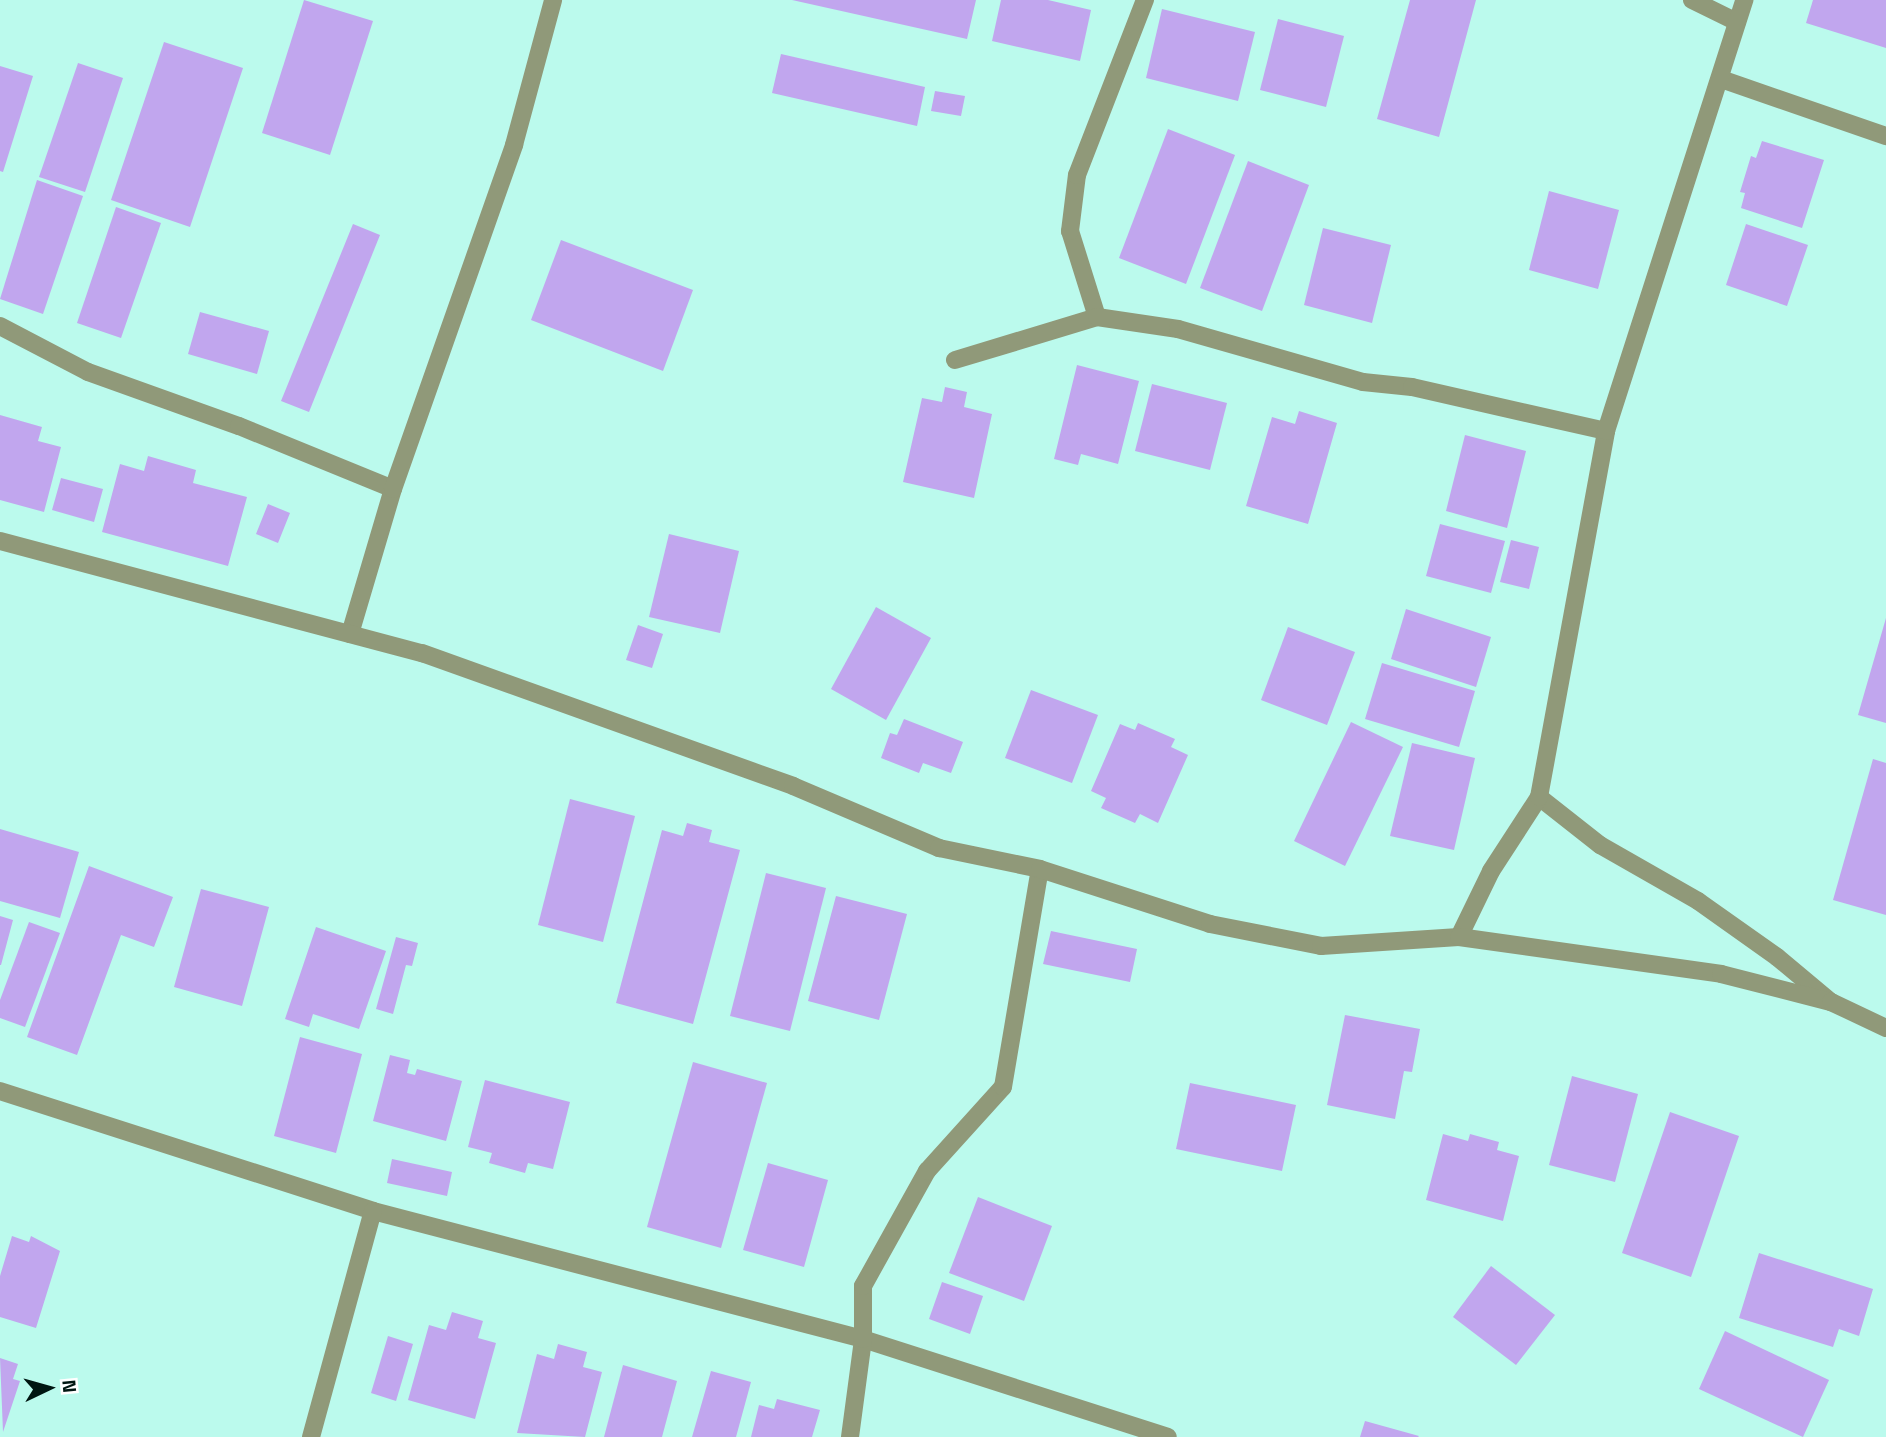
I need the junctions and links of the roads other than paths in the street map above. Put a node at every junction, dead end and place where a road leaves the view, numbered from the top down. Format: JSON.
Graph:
{"nodes":[{"id":1,"x":553,"y":0,"type":"edge"},
{"id":2,"x":1145,"y":0,"type":"edge"},
{"id":3,"x":1692,"y":0,"type":"edge"},
{"id":4,"x":1744,"y":0,"type":"edge"},
{"id":5,"x":1737,"y":22,"type":"junction"},
{"id":6,"x":1721,"y":79,"type":"junction"},
{"id":7,"x":1886,"y":136,"type":"edge"},
{"id":8,"x":1097,"y":317,"type":"junction"},
{"id":9,"x":0,"y":326,"type":"edge"},
{"id":10,"x":955,"y":360,"type":"dead end"},
{"id":11,"x":1606,"y":431,"type":"junction"},
{"id":12,"x":393,"y":489,"type":"junction"},
{"id":13,"x":0,"y":541,"type":"edge"},
{"id":14,"x":351,"y":634,"type":"junction"},
{"id":15,"x":1539,"y":797,"type":"junction"},
{"id":16,"x":1040,"y":869,"type":"junction"},
{"id":17,"x":1459,"y":937,"type":"junction"},
{"id":18,"x":1831,"y":1002,"type":"junction"},
{"id":19,"x":1886,"y":1028,"type":"edge"},
{"id":20,"x":0,"y":1091,"type":"edge"},
{"id":21,"x":373,"y":1211,"type":"junction"},
{"id":22,"x":863,"y":1339,"type":"junction"},
{"id":23,"x":311,"y":1437,"type":"edge"},
{"id":24,"x":850,"y":1437,"type":"edge"},
{"id":25,"x":1168,"y":1437,"type":"edge"}],
"edges":[{"from":1,"to":12,"type":"street"},
{"from":2,"to":8,"type":"street"},
{"from":3,"to":5,"type":"street"},
{"from":4,"to":5,"type":"street"},
{"from":5,"to":6,"type":"street"},
{"from":6,"to":7,"type":"street"},
{"from":6,"to":11,"type":"street"},
{"from":8,"to":10,"type":"street"},
{"from":8,"to":11,"type":"street"},
{"from":9,"to":12,"type":"street"},
{"from":11,"to":15,"type":"street"},
{"from":12,"to":14,"type":"street"},
{"from":13,"to":14,"type":"street"},
{"from":14,"to":16,"type":"street"},
{"from":15,"to":17,"type":"street"},
{"from":15,"to":18,"type":"street"},
{"from":16,"to":17,"type":"street"},
{"from":16,"to":22,"type":"street"},
{"from":17,"to":18,"type":"street"},
{"from":18,"to":19,"type":"street"},
{"from":20,"to":21,"type":"street"},
{"from":21,"to":22,"type":"street"},
{"from":21,"to":23,"type":"street"},
{"from":22,"to":24,"type":"street"},
{"from":22,"to":25,"type":"street"}]}
